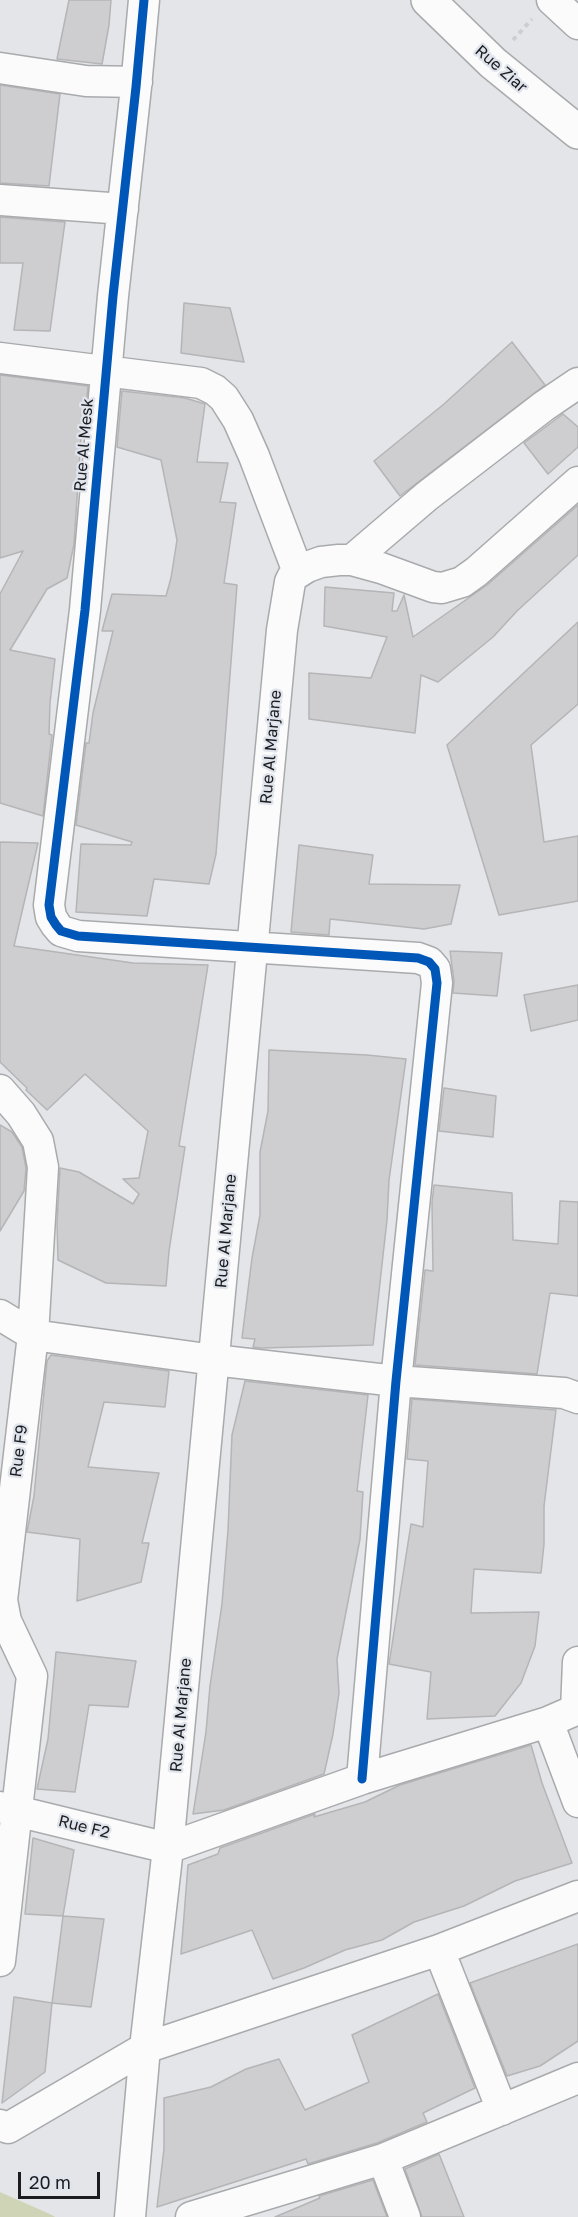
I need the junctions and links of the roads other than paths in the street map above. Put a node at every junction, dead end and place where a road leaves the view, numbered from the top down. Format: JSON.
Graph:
{"nodes":[{"id":1,"x":144,"y":0,"type":"edge"},
{"id":2,"x":428,"y":0,"type":"edge"},
{"id":3,"x":543,"y":8,"type":"edge"},
{"id":4,"x":578,"y":24,"type":"edge"},
{"id":5,"x":0,"y":68,"type":"edge"},
{"id":6,"x":137,"y":82,"type":"junction"},
{"id":7,"x":578,"y":132,"type":"edge"},
{"id":8,"x":0,"y":200,"type":"edge"},
{"id":9,"x":123,"y":209,"type":"junction"},
{"id":10,"x":0,"y":358,"type":"edge"},
{"id":11,"x":106,"y":372,"type":"junction"},
{"id":12,"x":578,"y":383,"type":"edge"},
{"id":13,"x":578,"y":483,"type":"edge"},
{"id":14,"x":352,"y":560,"type":"junction"},
{"id":15,"x":298,"y":572,"type":"junction"},
{"id":16,"x":253,"y":947,"type":"junction"},
{"id":17,"x":0,"y":1090,"type":"edge"},
{"id":18,"x":0,"y":1315,"type":"edge"},
{"id":19,"x":33,"y":1335,"type":"junction"},
{"id":20,"x":214,"y":1360,"type":"junction"},
{"id":21,"x":396,"y":1381,"type":"junction"},
{"id":22,"x":578,"y":1398,"type":"edge"},
{"id":23,"x":578,"y":1662,"type":"edge"},
{"id":24,"x":577,"y":1709,"type":"edge"},
{"id":25,"x":548,"y":1722,"type":"junction"},
{"id":26,"x":362,"y":1779,"type":"junction"},
{"id":27,"x":578,"y":1802,"type":"edge"},
{"id":28,"x":8,"y":1809,"type":"edge"},
{"id":29,"x":168,"y":1848,"type":"junction"},
{"id":30,"x":578,"y":1896,"type":"edge"},
{"id":31,"x":439,"y":1950,"type":"junction"},
{"id":32,"x":0,"y":1961,"type":"edge"},
{"id":33,"x":146,"y":2048,"type":"junction"},
{"id":34,"x":578,"y":2078,"type":"edge"},
{"id":35,"x":502,"y":2110,"type":"junction"},
{"id":36,"x":0,"y":2125,"type":"edge"},
{"id":37,"x":383,"y":2159,"type":"junction"},
{"id":38,"x":129,"y":2217,"type":"edge"},
{"id":39,"x":191,"y":2217,"type":"edge"},
{"id":40,"x":405,"y":2217,"type":"edge"}],
"edges":[{"from":1,"to":6,"type":"street","name":"Rue Al Mesk"},
{"from":2,"to":7,"type":"main road","name":"Rue Ziar"},
{"from":3,"to":4,"type":"street"},
{"from":5,"to":6,"type":"street"},
{"from":6,"to":9,"type":"street","name":"Rue Al Mesk"},
{"from":8,"to":9,"type":"street"},
{"from":9,"to":11,"type":"street","name":"Rue Al Mesk"},
{"from":10,"to":11,"type":"street"},
{"from":11,"to":15,"type":"street"},
{"from":11,"to":16,"type":"street","name":"Rue Al Mesk"},
{"from":12,"to":14,"type":"street"},
{"from":13,"to":14,"type":"street"},
{"from":14,"to":15,"type":"street"},
{"from":15,"to":16,"type":"street","name":"Rue Al Marjane"},
{"from":16,"to":20,"type":"street","name":"Rue Al Marjane"},
{"from":16,"to":21,"type":"street"},
{"from":17,"to":19,"type":"street","name":"Rue F9"},
{"from":18,"to":19,"type":"street"},
{"from":19,"to":20,"type":"street"},
{"from":19,"to":28,"type":"street","name":"Rue F9"},
{"from":20,"to":21,"type":"street"},
{"from":20,"to":29,"type":"street","name":"Rue Al Marjane"},
{"from":21,"to":22,"type":"street"},
{"from":21,"to":26,"type":"street"},
{"from":23,"to":24,"type":"street"},
{"from":24,"to":25,"type":"street"},
{"from":25,"to":26,"type":"street"},
{"from":25,"to":27,"type":"street"},
{"from":26,"to":29,"type":"street"},
{"from":28,"to":29,"type":"street","name":"Rue F2"},
{"from":28,"to":32,"type":"street","name":"Rue F9"},
{"from":29,"to":33,"type":"street","name":"Rue Al Marjane"},
{"from":30,"to":31,"type":"street"},
{"from":31,"to":33,"type":"street"},
{"from":31,"to":35,"type":"street"},
{"from":33,"to":36,"type":"street"},
{"from":33,"to":38,"type":"street","name":"Rue Al Marjane"},
{"from":34,"to":35,"type":"street"},
{"from":35,"to":37,"type":"street"},
{"from":37,"to":39,"type":"street"},
{"from":37,"to":40,"type":"street"}]}
